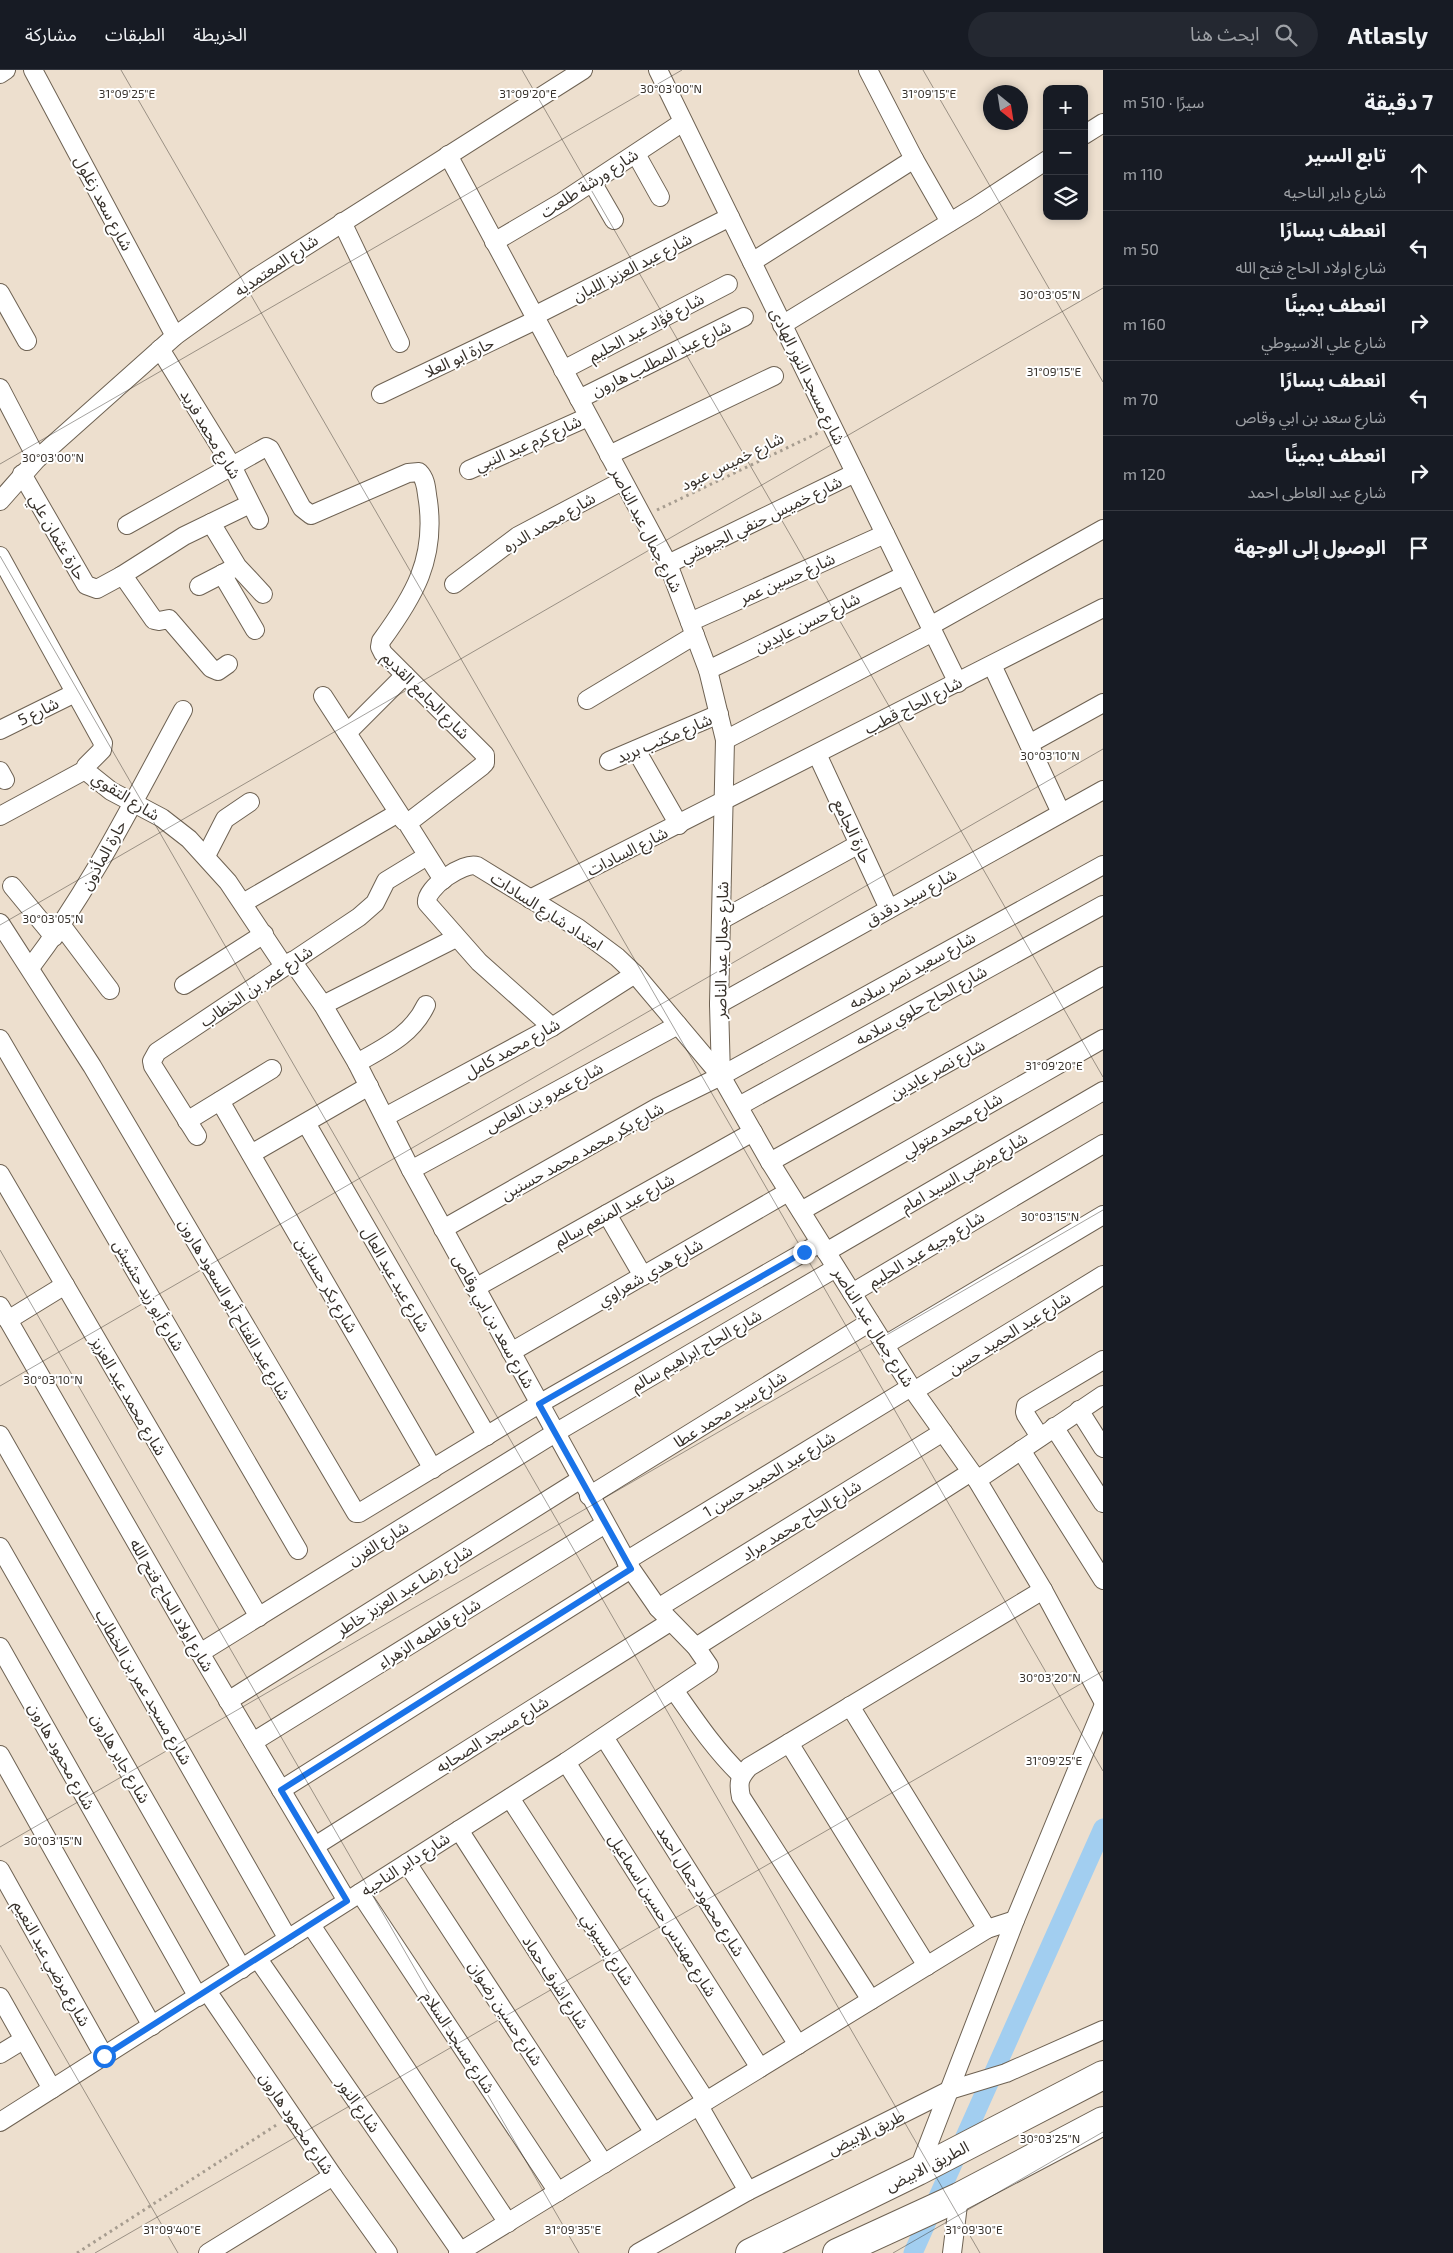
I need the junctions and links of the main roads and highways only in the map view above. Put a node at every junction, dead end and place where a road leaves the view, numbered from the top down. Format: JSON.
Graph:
{"nodes":[{"id":1,"x":1103,"y":2075,"type":"edge"},
{"id":2,"x":1103,"y":2121,"type":"edge"},
{"id":3,"x":881,"y":2242,"type":"edge"},
{"id":4,"x":750,"y":2253,"type":"edge"},
{"id":5,"x":837,"y":2253,"type":"edge"}],
"edges":[{"from":1,"to":4,"type":"main road","name":"الطريق الابيض"},
{"from":2,"to":3,"type":"main road"},
{"from":3,"to":5,"type":"main road"}]}
